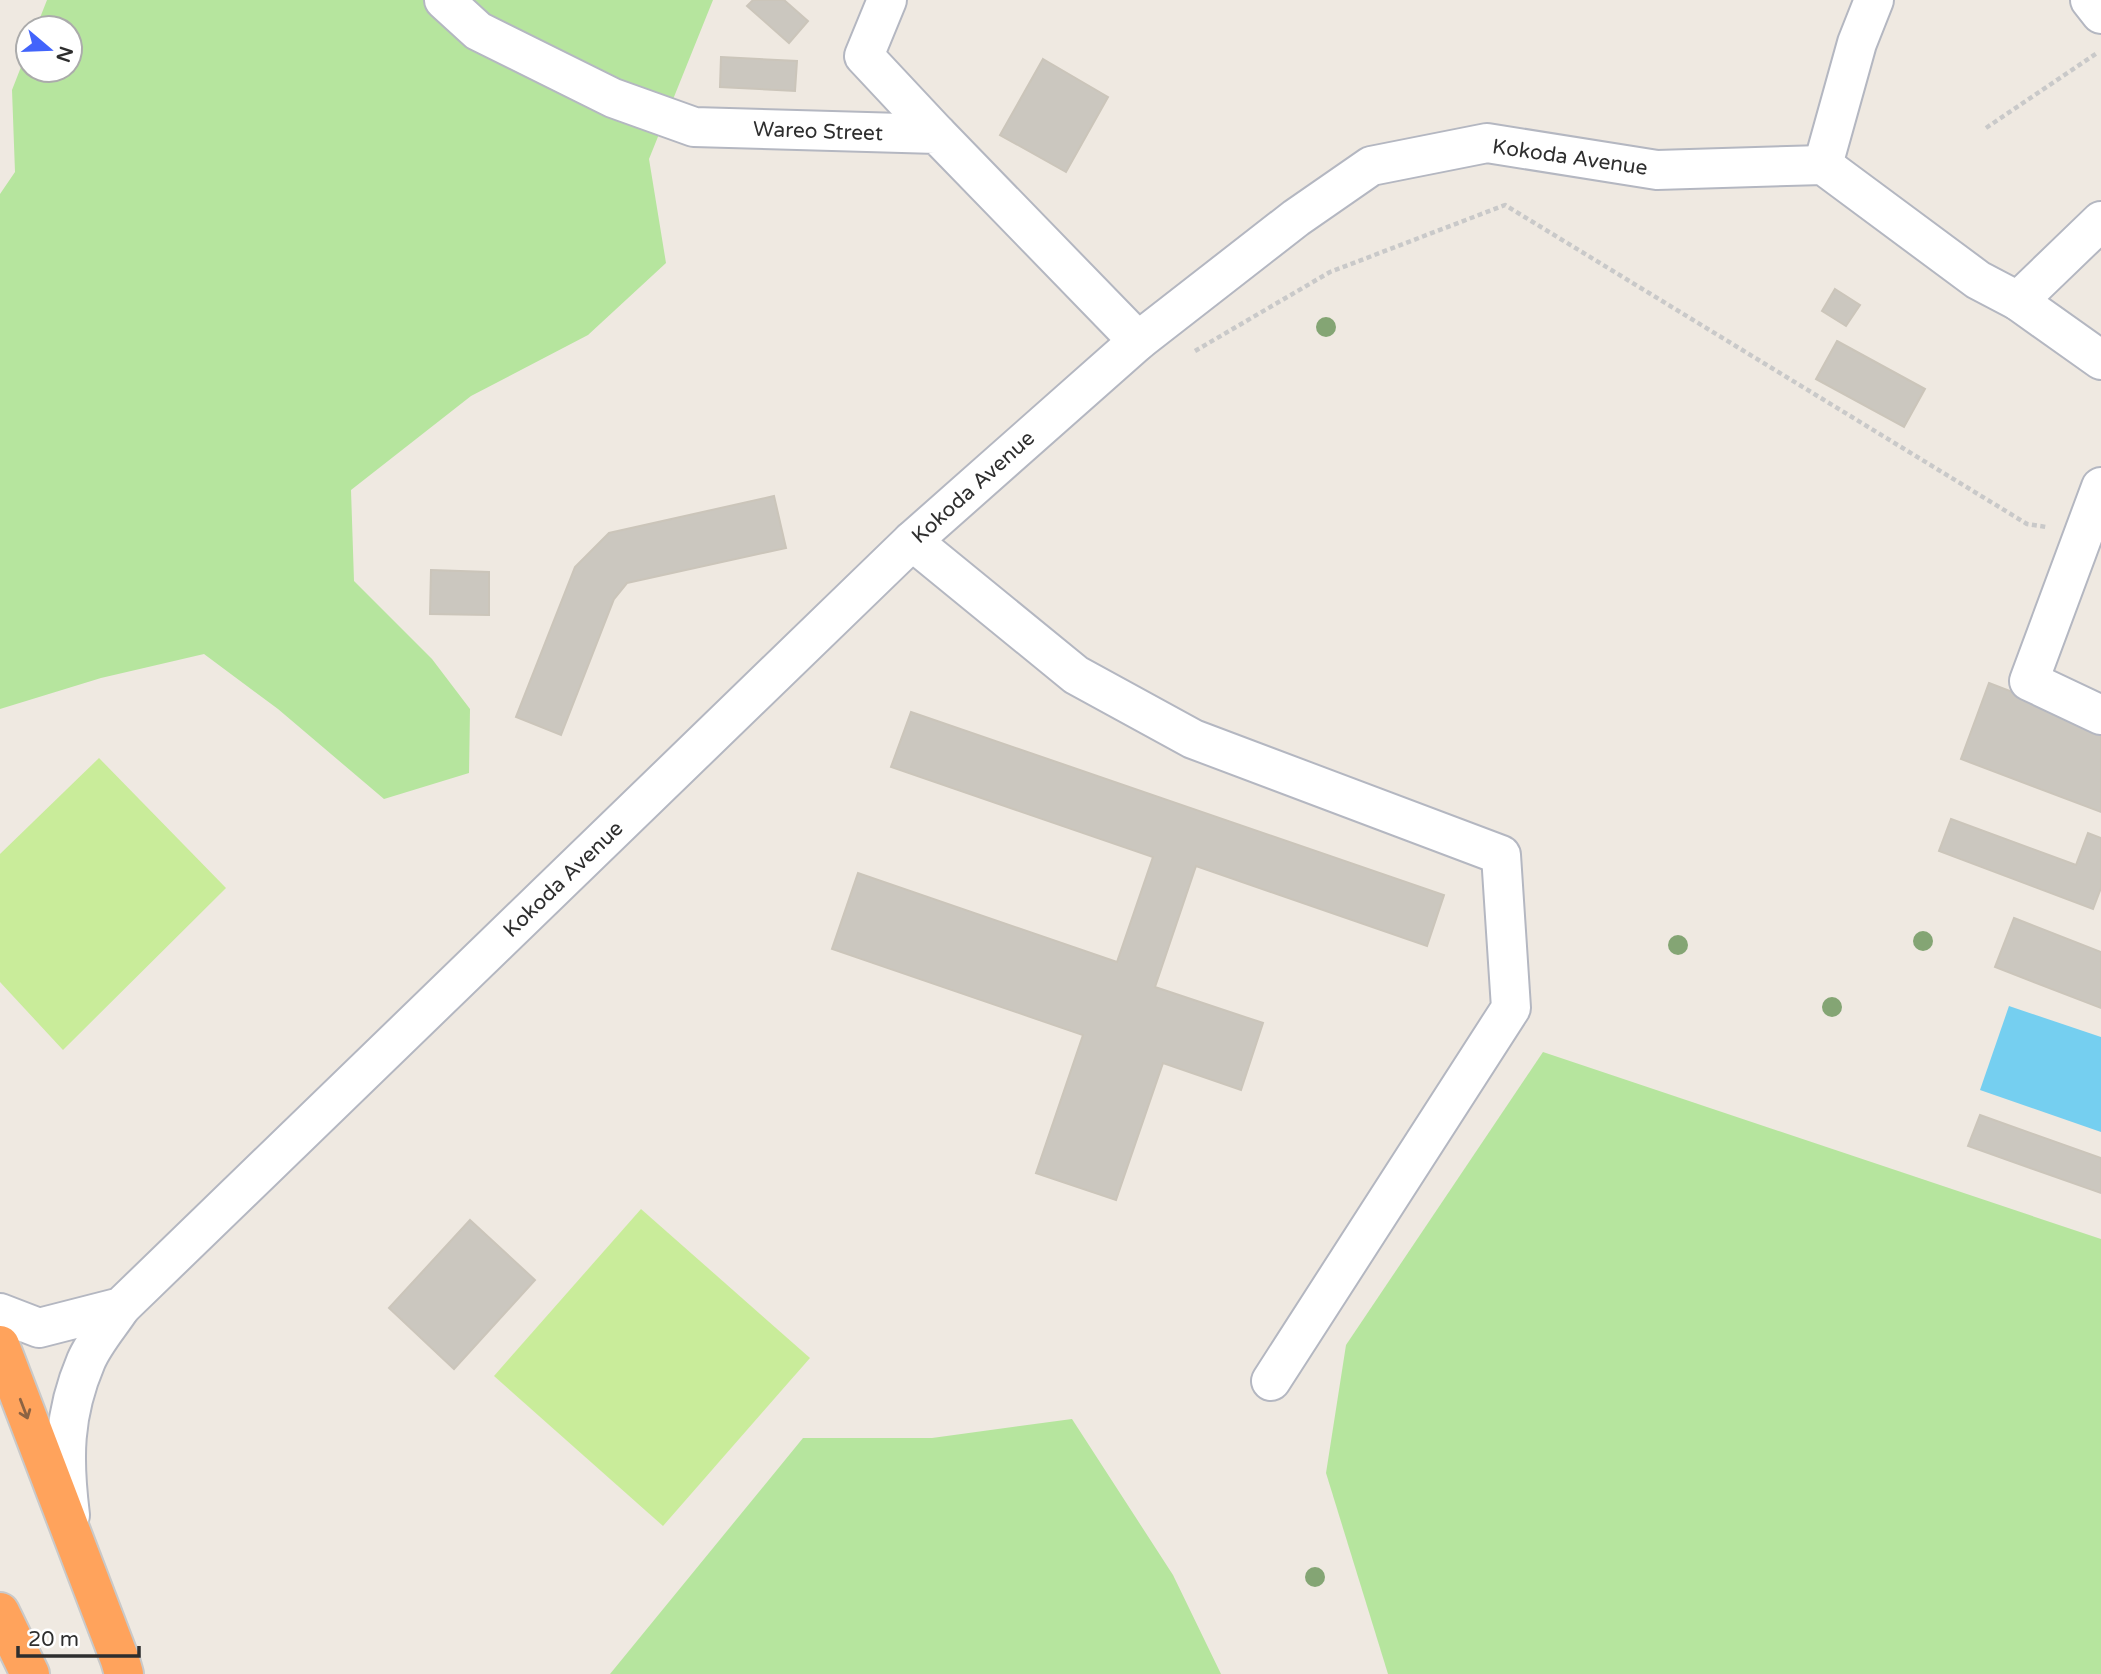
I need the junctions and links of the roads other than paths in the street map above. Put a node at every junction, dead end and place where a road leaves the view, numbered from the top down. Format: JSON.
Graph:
{"nodes":[{"id":1,"x":444,"y":0,"type":"edge"},
{"id":2,"x":887,"y":0,"type":"edge"},
{"id":3,"x":1874,"y":0,"type":"edge"},
{"id":4,"x":2090,"y":0,"type":"edge"},
{"id":5,"x":2101,"y":14,"type":"edge"},
{"id":6,"x":937,"y":134,"type":"junction"},
{"id":7,"x":1823,"y":165,"type":"junction"},
{"id":8,"x":2101,"y":221,"type":"edge"},
{"id":9,"x":2018,"y":301,"type":"junction"},
{"id":10,"x":1138,"y":341,"type":"junction"},
{"id":11,"x":2101,"y":359,"type":"edge"},
{"id":12,"x":2101,"y":487,"type":"edge"},
{"id":13,"x":912,"y":541,"type":"junction"},
{"id":14,"x":2101,"y":715,"type":"edge"},
{"id":15,"x":121,"y":1307,"type":"junction"},
{"id":16,"x":0,"y":1313,"type":"edge"},
{"id":17,"x":0,"y":1345,"type":"edge"},
{"id":18,"x":1271,"y":1381,"type":"dead end"},
{"id":19,"x":72,"y":1534,"type":"junction"},
{"id":20,"x":0,"y":1612,"type":"edge"},
{"id":21,"x":30,"y":1674,"type":"edge"},
{"id":22,"x":124,"y":1674,"type":"edge"}],
"edges":[{"from":1,"to":6,"type":"street","name":"Wareo Street"},
{"from":2,"to":6,"type":"street"},
{"from":3,"to":7,"type":"street"},
{"from":4,"to":5,"type":"street"},
{"from":6,"to":10,"type":"street"},
{"from":7,"to":9,"type":"street"},
{"from":7,"to":10,"type":"street","name":"Kokoda Avenue"},
{"from":8,"to":9,"type":"street"},
{"from":9,"to":11,"type":"street"},
{"from":10,"to":13,"type":"street","name":"Kokoda Avenue"},
{"from":12,"to":14,"type":"street"},
{"from":13,"to":15,"type":"street","name":"Kokoda Avenue"},
{"from":13,"to":18,"type":"street"},
{"from":15,"to":16,"type":"street","name":"Kokoda Avenue"},
{"from":15,"to":19,"type":"street"},
{"from":17,"to":19,"type":"highway","one_way":true},
{"from":19,"to":22,"type":"highway"},
{"from":20,"to":21,"type":"highway"}]}
